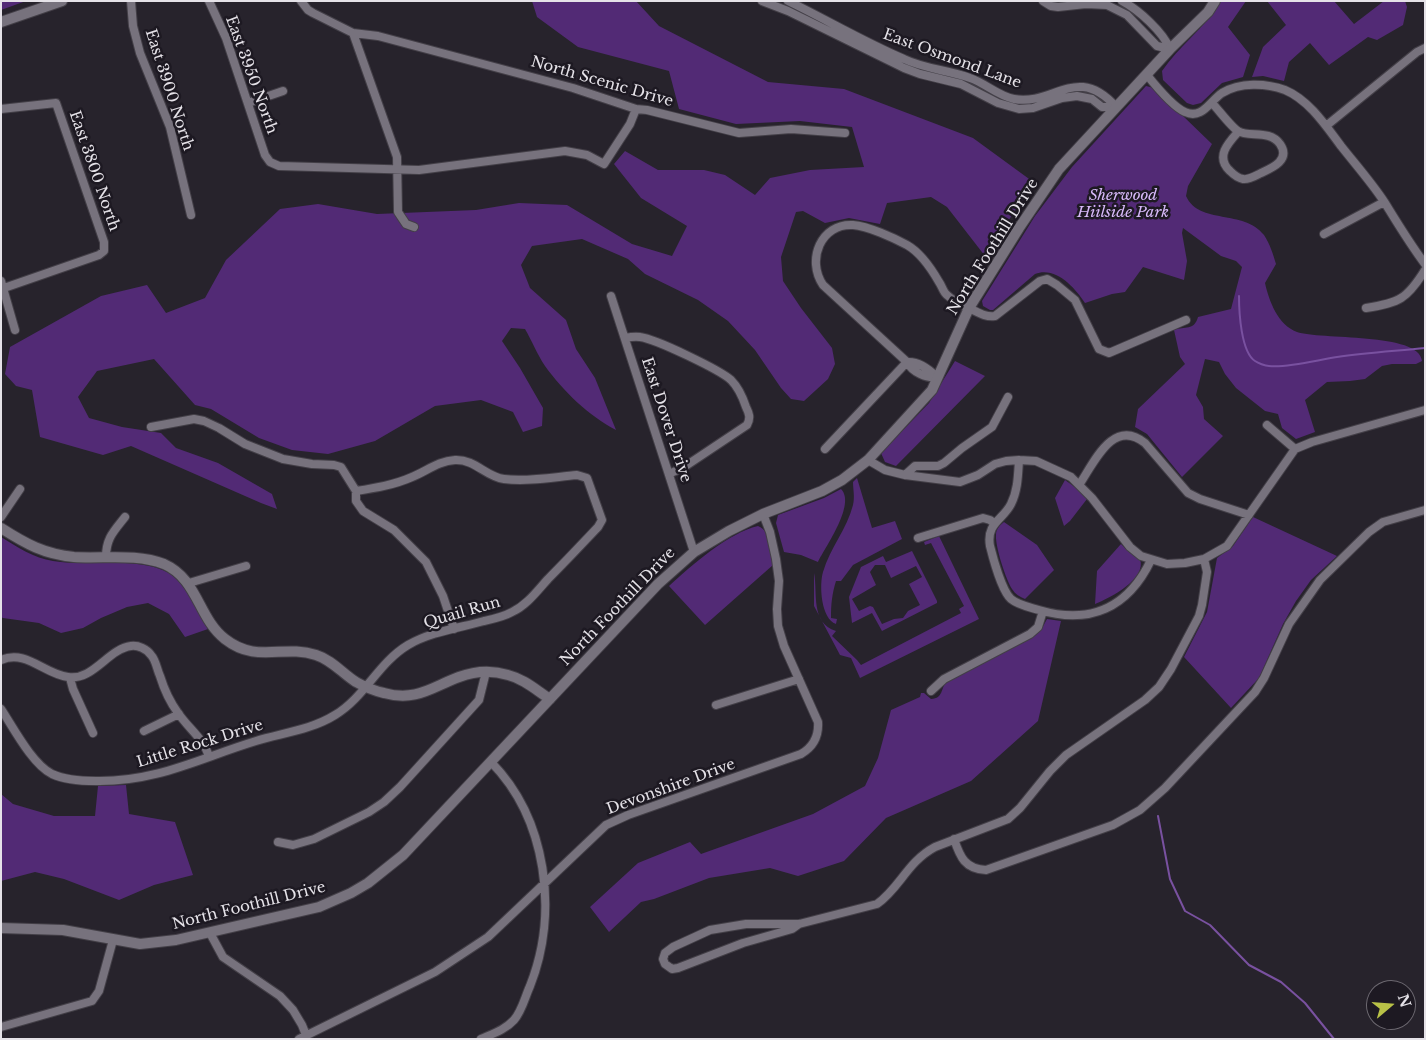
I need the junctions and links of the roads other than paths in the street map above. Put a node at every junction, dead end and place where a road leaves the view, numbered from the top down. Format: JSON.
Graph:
{"nodes":[{"id":1,"x":131,"y":1,"type":"edge"},
{"id":2,"x":209,"y":1,"type":"edge"},
{"id":3,"x":301,"y":1,"type":"edge"},
{"id":4,"x":762,"y":1,"type":"edge"},
{"id":5,"x":788,"y":1,"type":"edge"},
{"id":6,"x":1043,"y":1,"type":"edge"},
{"id":7,"x":1122,"y":1,"type":"edge"},
{"id":8,"x":1214,"y":1,"type":"edge"},
{"id":9,"x":60,"y":2,"type":"edge"},
{"id":10,"x":1,"y":22,"type":"edge"},
{"id":11,"x":354,"y":33,"type":"junction"},
{"id":12,"x":1425,"y":48,"type":"edge"},
{"id":13,"x":1170,"y":49,"type":"junction"},
{"id":14,"x":953,"y":73,"type":"junction"},
{"id":15,"x":1147,"y":75,"type":"junction"},
{"id":16,"x":950,"y":82,"type":"junction"},
{"id":17,"x":1092,"y":90,"type":"junction"},
{"id":18,"x":284,"y":91,"type":"dead end"},
{"id":19,"x":1089,"y":98,"type":"junction"},
{"id":20,"x":248,"y":103,"type":"junction"},
{"id":21,"x":1212,"y":103,"type":"junction"},
{"id":22,"x":1116,"y":107,"type":"junction"},
{"id":23,"x":1,"y":108,"type":"edge"},
{"id":24,"x":636,"y":109,"type":"junction"},
{"id":25,"x":1326,"y":126,"type":"junction"},
{"id":26,"x":1238,"y":132,"type":"junction"},
{"id":27,"x":845,"y":133,"type":"dead end"},
{"id":28,"x":398,"y":169,"type":"junction"},
{"id":29,"x":1384,"y":202,"type":"junction"},
{"id":30,"x":191,"y":215,"type":"dead end"},
{"id":31,"x":414,"y":227,"type":"dead end"},
{"id":32,"x":1324,"y":234,"type":"dead end"},
{"id":33,"x":1425,"y":264,"type":"edge"},
{"id":34,"x":1425,"y":270,"type":"edge"},
{"id":35,"x":2,"y":285,"type":"edge"},
{"id":36,"x":612,"y":296,"type":"dead end"},
{"id":37,"x":969,"y":308,"type":"junction"},
{"id":38,"x":1366,"y":308,"type":"dead end"},
{"id":39,"x":1186,"y":320,"type":"dead end"},
{"id":40,"x":15,"y":330,"type":"dead end"},
{"id":41,"x":625,"y":338,"type":"junction"},
{"id":42,"x":908,"y":362,"type":"junction"},
{"id":43,"x":938,"y":378,"type":"junction"},
{"id":44,"x":1008,"y":397,"type":"dead end"},
{"id":45,"x":1425,"y":410,"type":"edge"},
{"id":46,"x":1267,"y":425,"type":"dead end"},
{"id":47,"x":151,"y":427,"type":"dead end"},
{"id":48,"x":825,"y":449,"type":"dead end"},
{"id":49,"x":1295,"y":449,"type":"junction"},
{"id":50,"x":868,"y":460,"type":"junction"},
{"id":51,"x":1019,"y":460,"type":"junction"},
{"id":52,"x":669,"y":474,"type":"junction"},
{"id":53,"x":905,"y":475,"type":"junction"},
{"id":54,"x":1079,"y":485,"type":"junction"},
{"id":55,"x":20,"y":490,"type":"dead end"},
{"id":56,"x":356,"y":491,"type":"junction"},
{"id":57,"x":1425,"y":510,"type":"edge"},
{"id":58,"x":763,"y":514,"type":"junction"},
{"id":59,"x":1249,"y":515,"type":"junction"},
{"id":60,"x":125,"y":516,"type":"dead end"},
{"id":61,"x":1,"y":517,"type":"edge"},
{"id":62,"x":994,"y":523,"type":"junction"},
{"id":63,"x":1,"y":528,"type":"edge"},
{"id":64,"x":918,"y":538,"type":"dead end"},
{"id":65,"x":694,"y":552,"type":"junction"},
{"id":66,"x":106,"y":557,"type":"junction"},
{"id":67,"x":1204,"y":559,"type":"junction"},
{"id":68,"x":1151,"y":560,"type":"junction"},
{"id":69,"x":246,"y":566,"type":"dead end"},
{"id":70,"x":189,"y":584,"type":"junction"},
{"id":71,"x":1043,"y":612,"type":"junction"},
{"id":72,"x":454,"y":629,"type":"junction"},
{"id":73,"x":1,"y":660,"type":"edge"},
{"id":74,"x":486,"y":672,"type":"junction"},
{"id":75,"x":70,"y":678,"type":"junction"},
{"id":76,"x":799,"y":679,"type":"junction"},
{"id":77,"x":367,"y":687,"type":"junction"},
{"id":78,"x":931,"y":691,"type":"dead end"},
{"id":79,"x":550,"y":699,"type":"junction"},
{"id":80,"x":716,"y":705,"type":"dead end"},
{"id":81,"x":1,"y":709,"type":"edge"},
{"id":82,"x":178,"y":714,"type":"junction"},
{"id":83,"x":144,"y":731,"type":"dead end"},
{"id":84,"x":93,"y":733,"type":"dead end"},
{"id":85,"x":209,"y":756,"type":"junction"},
{"id":86,"x":491,"y":762,"type":"junction"},
{"id":87,"x":954,"y":839,"type":"junction"},
{"id":88,"x":278,"y":842,"type":"dead end"},
{"id":89,"x":545,"y":884,"type":"junction"},
{"id":90,"x":799,"y":924,"type":"junction"},
{"id":91,"x":1,"y":928,"type":"edge"},
{"id":92,"x":210,"y":933,"type":"junction"},
{"id":93,"x":112,"y":940,"type":"junction"},
{"id":94,"x":1,"y":1027,"type":"edge"},
{"id":95,"x":303,"y":1037,"type":"edge"},
{"id":96,"x":481,"y":1039,"type":"edge"}],
"edges":[{"from":1,"to":30,"type":"street","name":"East 3900 North"},
{"from":2,"to":20,"type":"street","name":"East 3950 North"},
{"from":3,"to":11,"type":"street","name":"North Scenic Drive"},
{"from":4,"to":16,"type":"street","name":"East Osmond Lane"},
{"from":5,"to":14,"type":"street","name":"East Osmond Lane"},
{"from":6,"to":13,"type":"street"},
{"from":7,"to":13,"type":"street"},
{"from":8,"to":13,"type":"street","name":"North Foothill Drive"},
{"from":9,"to":10,"type":"street"},
{"from":11,"to":24,"type":"street","name":"North Scenic Drive"},
{"from":11,"to":28,"type":"street"},
{"from":12,"to":25,"type":"street"},
{"from":13,"to":15,"type":"street","name":"North Foothill Drive"},
{"from":14,"to":16,"type":"street"},
{"from":14,"to":17,"type":"street","name":"East Osmond Lane"},
{"from":15,"to":21,"type":"street"},
{"from":15,"to":22,"type":"street","name":"North Foothill Drive"},
{"from":16,"to":19,"type":"street","name":"East Osmond Lane"},
{"from":17,"to":19,"type":"street"},
{"from":17,"to":22,"type":"street","name":"East Osmond Lane"},
{"from":18,"to":20,"type":"street"},
{"from":19,"to":22,"type":"street","name":"East Osmond Lane"},
{"from":20,"to":28,"type":"street","name":"East 3950 North"},
{"from":21,"to":25,"type":"street"},
{"from":21,"to":26,"type":"street"},
{"from":22,"to":37,"type":"street","name":"North Foothill Drive"},
{"from":23,"to":35,"type":"street","name":"East 3800 North"},
{"from":24,"to":27,"type":"street","name":"North Scenic Drive"},
{"from":24,"to":28,"type":"street"},
{"from":25,"to":29,"type":"street"},
{"from":26,"to":26,"type":"street"},
{"from":28,"to":31,"type":"street"},
{"from":29,"to":32,"type":"street"},
{"from":29,"to":33,"type":"street"},
{"from":34,"to":38,"type":"street"},
{"from":35,"to":40,"type":"street"},
{"from":36,"to":41,"type":"street","name":"East Dover Drive"},
{"from":37,"to":39,"type":"street"},
{"from":37,"to":42,"type":"street"},
{"from":37,"to":43,"type":"street","name":"North Foothill Drive"},
{"from":41,"to":52,"type":"street","name":"East Dover Drive"},
{"from":41,"to":52,"type":"street"},
{"from":42,"to":43,"type":"street"},
{"from":42,"to":48,"type":"street"},
{"from":43,"to":50,"type":"street","name":"North Foothill Drive"},
{"from":44,"to":53,"type":"street"},
{"from":45,"to":49,"type":"street"},
{"from":46,"to":49,"type":"street"},
{"from":47,"to":56,"type":"street"},
{"from":49,"to":59,"type":"street"},
{"from":50,"to":53,"type":"street"},
{"from":50,"to":58,"type":"street","name":"North Foothill Drive"},
{"from":51,"to":53,"type":"street"},
{"from":51,"to":54,"type":"street"},
{"from":51,"to":62,"type":"street"},
{"from":52,"to":65,"type":"street","name":"East Dover Drive"},
{"from":54,"to":59,"type":"street"},
{"from":54,"to":68,"type":"street"},
{"from":55,"to":61,"type":"street"},
{"from":56,"to":72,"type":"street"},
{"from":56,"to":72,"type":"street","name":"Quail Run"},
{"from":57,"to":87,"type":"street"},
{"from":58,"to":65,"type":"street","name":"North Foothill Drive"},
{"from":58,"to":76,"type":"street","name":"Devonshire Drive"},
{"from":59,"to":67,"type":"street"},
{"from":60,"to":66,"type":"street"},
{"from":62,"to":64,"type":"street"},
{"from":62,"to":71,"type":"street"},
{"from":63,"to":66,"type":"street"},
{"from":65,"to":79,"type":"street","name":"North Foothill Drive"},
{"from":66,"to":70,"type":"street"},
{"from":67,"to":68,"type":"street"},
{"from":67,"to":87,"type":"street"},
{"from":68,"to":71,"type":"street"},
{"from":69,"to":70,"type":"street"},
{"from":70,"to":77,"type":"street"},
{"from":71,"to":78,"type":"street"},
{"from":72,"to":77,"type":"street","name":"Quail Run"},
{"from":73,"to":75,"type":"street"},
{"from":74,"to":77,"type":"street"},
{"from":74,"to":79,"type":"street"},
{"from":74,"to":88,"type":"street"},
{"from":75,"to":82,"type":"street"},
{"from":75,"to":84,"type":"street"},
{"from":76,"to":80,"type":"street"},
{"from":76,"to":89,"type":"street","name":"Devonshire Drive"},
{"from":77,"to":85,"type":"street","name":"Little Rock Drive"},
{"from":79,"to":86,"type":"street","name":"North Foothill Drive"},
{"from":81,"to":85,"type":"street","name":"Little Rock Drive"},
{"from":82,"to":83,"type":"street"},
{"from":82,"to":85,"type":"street"},
{"from":86,"to":89,"type":"street"},
{"from":86,"to":92,"type":"street","name":"North Foothill Drive"},
{"from":87,"to":90,"type":"street"},
{"from":89,"to":95,"type":"street","name":"Devonshire Drive"},
{"from":89,"to":96,"type":"street"},
{"from":90,"to":90,"type":"street"},
{"from":91,"to":93,"type":"street","name":"North Foothill Drive"},
{"from":92,"to":93,"type":"street","name":"North Foothill Drive"},
{"from":92,"to":95,"type":"street"},
{"from":93,"to":94,"type":"street"}]}
